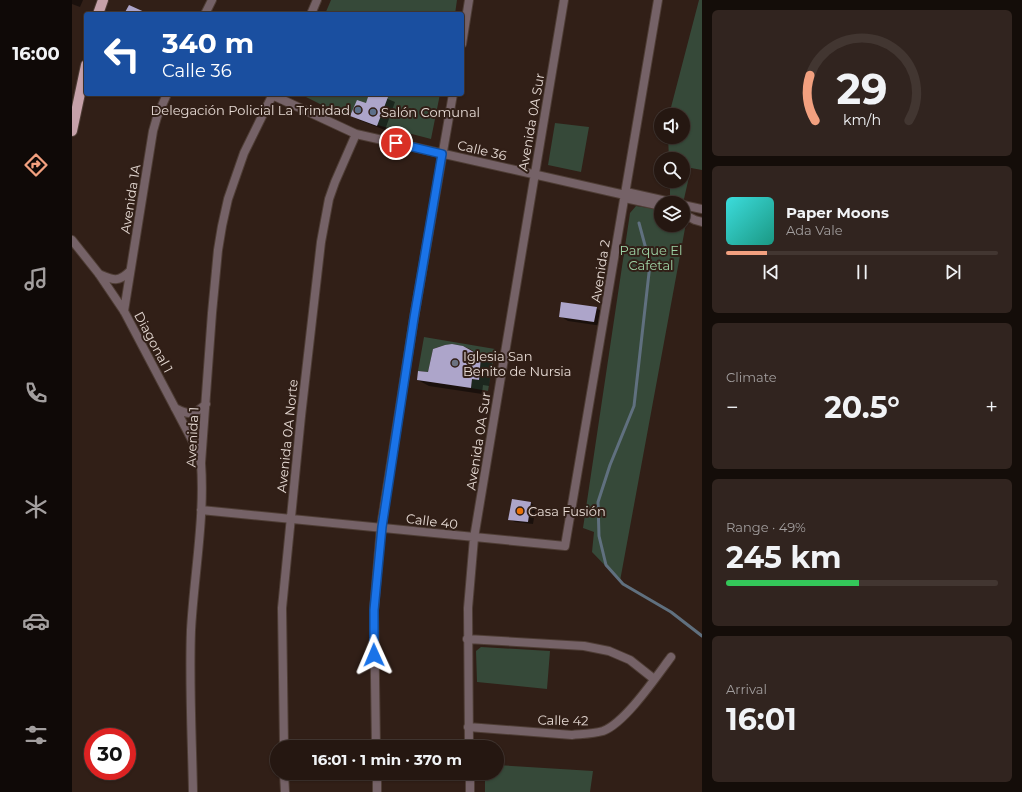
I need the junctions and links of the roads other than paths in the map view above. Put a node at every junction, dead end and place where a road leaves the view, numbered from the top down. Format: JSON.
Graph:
{"nodes":[{"id":1,"x":103,"y":0,"type":"edge"},
{"id":2,"x":212,"y":0,"type":"edge"},
{"id":3,"x":317,"y":0,"type":"edge"},
{"id":4,"x":469,"y":0,"type":"edge"},
{"id":5,"x":564,"y":0,"type":"edge"},
{"id":6,"x":658,"y":0,"type":"edge"},
{"id":7,"x":99,"y":12,"type":"edge"},
{"id":8,"x":206,"y":12,"type":"edge"},
{"id":9,"x":312,"y":12,"type":"edge"},
{"id":10,"x":464,"y":31,"type":"edge"},
{"id":11,"x":84,"y":74,"type":"edge"},
{"id":12,"x":166,"y":96,"type":"edge"},
{"id":13,"x":270,"y":96,"type":"edge"},
{"id":14,"x":275,"y":96,"type":"edge"},
{"id":15,"x":453,"y":96,"type":"edge"},
{"id":16,"x":72,"y":131,"type":"edge"},
{"id":17,"x":356,"y":134,"type":"junction"},
{"id":18,"x":442,"y":154,"type":"junction"},
{"id":19,"x":534,"y":174,"type":"junction"},
{"id":20,"x":625,"y":195,"type":"junction"},
{"id":21,"x":654,"y":200,"type":"edge"},
{"id":22,"x":654,"y":204,"type":"edge"},
{"id":23,"x":690,"y":206,"type":"edge"},
{"id":24,"x":702,"y":209,"type":"edge"},
{"id":25,"x":690,"y":218,"type":"edge"},
{"id":26,"x":702,"y":222,"type":"edge"},
{"id":27,"x":72,"y":240,"type":"edge"},
{"id":28,"x":130,"y":271,"type":"junction"},
{"id":29,"x":99,"y":274,"type":"junction"},
{"id":30,"x":124,"y":311,"type":"junction"},
{"id":31,"x":206,"y":404,"type":"junction"},
{"id":32,"x":175,"y":408,"type":"junction"},
{"id":33,"x":201,"y":463,"type":"junction"},
{"id":34,"x":201,"y":510,"type":"junction"},
{"id":35,"x":290,"y":518,"type":"junction"},
{"id":36,"x":382,"y":527,"type":"junction"},
{"id":37,"x":474,"y":538,"type":"junction"},
{"id":38,"x":566,"y":546,"type":"joint"},
{"id":39,"x":467,"y":639,"type":"junction"},
{"id":40,"x":671,"y":657,"type":"dead end"},
{"id":41,"x":654,"y":679,"type":"junction"},
{"id":42,"x":468,"y":727,"type":"junction"},
{"id":43,"x":284,"y":740,"type":"edge"},
{"id":44,"x":376,"y":740,"type":"edge"},
{"id":45,"x":469,"y":740,"type":"edge"},
{"id":46,"x":284,"y":780,"type":"edge"},
{"id":47,"x":377,"y":780,"type":"edge"},
{"id":48,"x":470,"y":780,"type":"edge"},
{"id":49,"x":193,"y":792,"type":"edge"},
{"id":50,"x":285,"y":792,"type":"edge"},
{"id":51,"x":377,"y":792,"type":"edge"},
{"id":52,"x":470,"y":792,"type":"edge"}],
"edges":[{"from":1,"to":7,"type":"main road"},
{"from":2,"to":8,"type":"street"},
{"from":3,"to":9,"type":"street"},
{"from":4,"to":10,"type":"street"},
{"from":5,"to":19,"type":"street","name":"Avenida 0A Sur"},
{"from":6,"to":20,"type":"street","name":"Avenida 2"},
{"from":11,"to":16,"type":"main road"},
{"from":12,"to":28,"type":"street","name":"Avenida 1A"},
{"from":13,"to":31,"type":"street","name":"Avenida 1"},
{"from":14,"to":17,"type":"street","name":"Calle 36"},
{"from":15,"to":18,"type":"street"},
{"from":17,"to":18,"type":"street","name":"Calle 36"},
{"from":17,"to":35,"type":"street","name":"Avenida 0A Norte"},
{"from":18,"to":19,"type":"street","name":"Calle 36"},
{"from":18,"to":36,"type":"street"},
{"from":19,"to":20,"type":"street","name":"Calle 36"},
{"from":19,"to":37,"type":"street","name":"Avenida 0A Sur"},
{"from":20,"to":21,"type":"street"},
{"from":20,"to":22,"type":"street"},
{"from":20,"to":38,"type":"street","name":"Avenida 2"},
{"from":23,"to":24,"type":"street"},
{"from":25,"to":26,"type":"street"},
{"from":27,"to":29,"type":"street","name":"Diagonal 1"},
{"from":28,"to":29,"type":"street"},
{"from":28,"to":30,"type":"street","name":"Avenida 1A"},
{"from":29,"to":30,"type":"street","name":"Diagonal 1"},
{"from":30,"to":32,"type":"street","name":"Diagonal 1"},
{"from":31,"to":32,"type":"street"},
{"from":31,"to":33,"type":"street","name":"Avenida 1"},
{"from":32,"to":33,"type":"street","name":"Diagonal 1"},
{"from":33,"to":34,"type":"street","name":"Avenida 1"},
{"from":34,"to":35,"type":"street","name":"Calle 40"},
{"from":34,"to":49,"type":"street","name":"Avenida 1"},
{"from":35,"to":36,"type":"street","name":"Calle 40"},
{"from":35,"to":43,"type":"street","name":"Avenida 0A Norte"},
{"from":36,"to":37,"type":"street","name":"Calle 40"},
{"from":36,"to":44,"type":"street"},
{"from":37,"to":38,"type":"street","name":"Calle 40"},
{"from":37,"to":39,"type":"street","name":"Avenida 0A Sur"},
{"from":39,"to":41,"type":"street"},
{"from":39,"to":42,"type":"street","name":"Avenida 0A Sur"},
{"from":40,"to":41,"type":"street","name":"Calle 42"},
{"from":41,"to":42,"type":"street","name":"Calle 42"},
{"from":42,"to":45,"type":"street","name":"Avenida 0A Sur"},
{"from":46,"to":50,"type":"street"},
{"from":47,"to":51,"type":"street"},
{"from":48,"to":52,"type":"street"}]}
